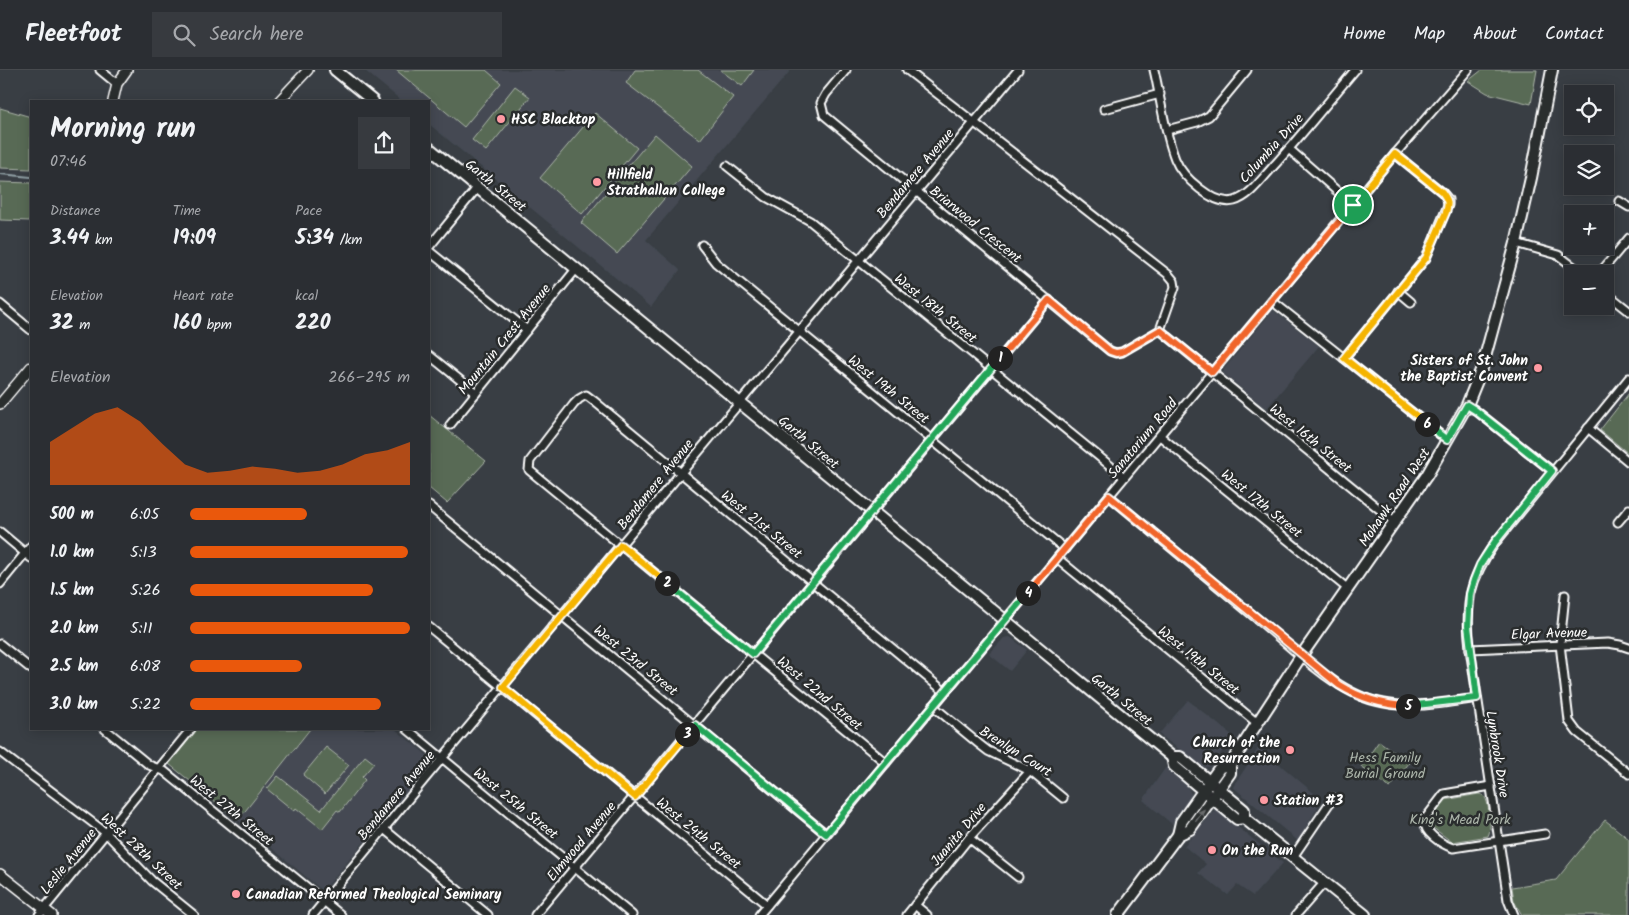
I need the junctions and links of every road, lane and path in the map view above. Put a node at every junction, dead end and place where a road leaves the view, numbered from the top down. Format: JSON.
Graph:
{"nodes":[{"id":1,"x":100,"y":70,"type":"edge"},
{"id":2,"x":127,"y":70,"type":"edge"},
{"id":3,"x":308,"y":70,"type":"edge"},
{"id":4,"x":335,"y":70,"type":"edge"},
{"id":5,"x":846,"y":70,"type":"edge"},
{"id":6,"x":907,"y":70,"type":"edge"},
{"id":7,"x":1018,"y":70,"type":"edge"},
{"id":8,"x":1154,"y":70,"type":"edge"},
{"id":9,"x":1247,"y":70,"type":"edge"},
{"id":10,"x":1355,"y":70,"type":"edge"},
{"id":11,"x":1468,"y":70,"type":"edge"},
{"id":12,"x":1552,"y":70,"type":"edge"},
{"id":13,"x":117,"y":84,"type":"junction"},
{"id":14,"x":1160,"y":94,"type":"junction"},
{"id":15,"x":113,"y":100,"type":"edge"},
{"id":16,"x":280,"y":100,"type":"edge"},
{"id":17,"x":372,"y":100,"type":"edge"},
{"id":18,"x":1104,"y":108,"type":"dead end"},
{"id":19,"x":974,"y":122,"type":"junction"},
{"id":20,"x":1167,"y":130,"type":"junction"},
{"id":21,"x":1289,"y":148,"type":"junction"},
{"id":22,"x":430,"y":149,"type":"edge"},
{"id":23,"x":1395,"y":154,"type":"junction"},
{"id":24,"x":727,"y":166,"type":"dead end"},
{"id":25,"x":477,"y":188,"type":"junction"},
{"id":26,"x":915,"y":192,"type":"junction"},
{"id":27,"x":1619,"y":201,"type":"dead end"},
{"id":28,"x":1353,"y":205,"type":"junction"},
{"id":29,"x":1629,"y":208,"type":"edge"},
{"id":30,"x":1629,"y":238,"type":"edge"},
{"id":31,"x":1516,"y":243,"type":"junction"},
{"id":32,"x":702,"y":245,"type":"dead end"},
{"id":33,"x":430,"y":248,"type":"edge"},
{"id":34,"x":430,"y":250,"type":"edge"},
{"id":35,"x":858,"y":260,"type":"junction"},
{"id":36,"x":1571,"y":265,"type":"edge"},
{"id":37,"x":1606,"y":265,"type":"edge"},
{"id":38,"x":577,"y":268,"type":"junction"},
{"id":39,"x":1398,"y":291,"type":"junction"},
{"id":40,"x":1614,"y":299,"type":"edge"},
{"id":41,"x":1049,"y":300,"type":"junction"},
{"id":42,"x":1272,"y":301,"type":"junction"},
{"id":43,"x":1411,"y":302,"type":"dead end"},
{"id":44,"x":0,"y":304,"type":"edge"},
{"id":45,"x":1629,"y":311,"type":"edge"},
{"id":46,"x":30,"y":329,"type":"edge"},
{"id":47,"x":527,"y":330,"type":"junction"},
{"id":48,"x":1160,"y":330,"type":"junction"},
{"id":49,"x":799,"y":331,"type":"junction"},
{"id":50,"x":430,"y":356,"type":"edge"},
{"id":51,"x":1344,"y":358,"type":"junction"},
{"id":52,"x":30,"y":368,"type":"edge"},
{"id":53,"x":991,"y":368,"type":"junction"},
{"id":54,"x":1212,"y":372,"type":"junction"},
{"id":55,"x":1629,"y":378,"type":"edge"},
{"id":56,"x":476,"y":393,"type":"junction"},
{"id":57,"x":739,"y":402,"type":"junction"},
{"id":58,"x":0,"y":404,"type":"edge"},
{"id":59,"x":1467,"y":405,"type":"junction"},
{"id":60,"x":450,"y":425,"type":"dead end"},
{"id":61,"x":1588,"y":428,"type":"junction"},
{"id":62,"x":1160,"y":436,"type":"junction"},
{"id":63,"x":932,"y":440,"type":"junction"},
{"id":64,"x":1447,"y":440,"type":"junction"},
{"id":65,"x":1629,"y":462,"type":"edge"},
{"id":66,"x":529,"y":470,"type":"joint"},
{"id":67,"x":1552,"y":471,"type":"junction"},
{"id":68,"x":680,"y":473,"type":"junction"},
{"id":69,"x":1124,"y":477,"type":"junction"},
{"id":70,"x":1109,"y":496,"type":"junction"},
{"id":71,"x":430,"y":507,"type":"edge"},
{"id":72,"x":1629,"y":509,"type":"edge"},
{"id":73,"x":872,"y":511,"type":"junction"},
{"id":74,"x":1395,"y":522,"type":"junction"},
{"id":75,"x":1618,"y":522,"type":"dead end"},
{"id":76,"x":0,"y":532,"type":"edge"},
{"id":77,"x":621,"y":545,"type":"junction"},
{"id":78,"x":1065,"y":549,"type":"junction"},
{"id":79,"x":28,"y":555,"type":"edge"},
{"id":80,"x":1057,"y":558,"type":"junction"},
{"id":81,"x":813,"y":582,"type":"junction"},
{"id":82,"x":0,"y":584,"type":"edge"},
{"id":83,"x":1348,"y":589,"type":"junction"},
{"id":84,"x":1565,"y":595,"type":"dead end"},
{"id":85,"x":562,"y":616,"type":"junction"},
{"id":86,"x":1005,"y":620,"type":"junction"},
{"id":87,"x":430,"y":628,"type":"edge"},
{"id":88,"x":0,"y":644,"type":"edge"},
{"id":89,"x":1560,"y":644,"type":"junction"},
{"id":90,"x":1629,"y":648,"type":"edge"},
{"id":91,"x":1470,"y":649,"type":"junction"},
{"id":92,"x":753,"y":654,"type":"junction"},
{"id":93,"x":1301,"y":656,"type":"junction"},
{"id":94,"x":30,"y":668,"type":"edge"},
{"id":95,"x":503,"y":687,"type":"junction"},
{"id":96,"x":945,"y":692,"type":"junction"},
{"id":97,"x":1477,"y":698,"type":"junction"},
{"id":98,"x":933,"y":706,"type":"junction"},
{"id":99,"x":1257,"y":723,"type":"junction"},
{"id":100,"x":695,"y":725,"type":"junction"},
{"id":101,"x":106,"y":730,"type":"edge"},
{"id":102,"x":190,"y":730,"type":"edge"},
{"id":103,"x":408,"y":730,"type":"edge"},
{"id":104,"x":0,"y":752,"type":"edge"},
{"id":105,"x":442,"y":759,"type":"junction"},
{"id":106,"x":886,"y":763,"type":"junction"},
{"id":107,"x":1230,"y":765,"type":"junction"},
{"id":108,"x":159,"y":769,"type":"junction"},
{"id":109,"x":1030,"y":771,"type":"junction"},
{"id":110,"x":1629,"y":774,"type":"edge"},
{"id":111,"x":1206,"y":786,"type":"junction"},
{"id":112,"x":1491,"y":786,"type":"junction"},
{"id":113,"x":1218,"y":789,"type":"junction"},
{"id":114,"x":635,"y":797,"type":"junction"},
{"id":115,"x":1063,"y":798,"type":"dead end"},
{"id":116,"x":1212,"y":798,"type":"junction"},
{"id":117,"x":1333,"y":798,"type":"dead end"},
{"id":118,"x":1244,"y":818,"type":"junction"},
{"id":119,"x":384,"y":829,"type":"junction"},
{"id":120,"x":106,"y":833,"type":"junction"},
{"id":121,"x":826,"y":834,"type":"junction"},
{"id":122,"x":1545,"y":834,"type":"dead end"},
{"id":123,"x":1178,"y":835,"type":"junction"},
{"id":124,"x":970,"y":838,"type":"junction"},
{"id":125,"x":1499,"y":842,"type":"junction"},
{"id":126,"x":1293,"y":857,"type":"junction"},
{"id":127,"x":575,"y":867,"type":"junction"},
{"id":128,"x":0,"y":874,"type":"edge"},
{"id":129,"x":1018,"y":877,"type":"dead end"},
{"id":130,"x":1324,"y":882,"type":"junction"},
{"id":131,"x":325,"y":901,"type":"junction"},
{"id":132,"x":767,"y":905,"type":"junction"},
{"id":133,"x":915,"y":905,"type":"junction"},
{"id":134,"x":45,"y":913,"type":"edge"},
{"id":135,"x":194,"y":915,"type":"edge"},
{"id":136,"x":313,"y":915,"type":"edge"},
{"id":137,"x":341,"y":915,"type":"edge"},
{"id":138,"x":488,"y":915,"type":"edge"},
{"id":139,"x":536,"y":915,"type":"edge"},
{"id":140,"x":632,"y":915,"type":"edge"},
{"id":141,"x":759,"y":915,"type":"edge"},
{"id":142,"x":906,"y":915,"type":"edge"},
{"id":143,"x":927,"y":915,"type":"edge"},
{"id":144,"x":1118,"y":915,"type":"edge"},
{"id":145,"x":1296,"y":915,"type":"edge"},
{"id":146,"x":1365,"y":915,"type":"edge"},
{"id":147,"x":1514,"y":915,"type":"edge"}],
"edges":[{"from":1,"to":13,"type":"street"},
{"from":2,"to":13,"type":"street"},
{"from":3,"to":16,"type":"street"},
{"from":4,"to":17,"type":"main road"},
{"from":5,"to":26,"type":"street","name":"Briarwood Crescent"},
{"from":6,"to":19,"type":"street"},
{"from":7,"to":19,"type":"street","name":"Bendamere Avenue"},
{"from":8,"to":14,"type":"street","name":"Columbia Drive"},
{"from":9,"to":20,"type":"street"},
{"from":10,"to":21,"type":"street","name":"Columbia Drive"},
{"from":11,"to":23,"type":"street","name":"Sanatorium Road"},
{"from":12,"to":31,"type":"main road","name":"Mohawk Road West"},
{"from":13,"to":15,"type":"street"},
{"from":14,"to":18,"type":"street"},
{"from":14,"to":20,"type":"street","name":"Columbia Drive"},
{"from":19,"to":26,"type":"street","name":"Bendamere Avenue"},
{"from":19,"to":48,"type":"street"},
{"from":20,"to":21,"type":"street","name":"Columbia Drive"},
{"from":21,"to":28,"type":"street"},
{"from":22,"to":25,"type":"main road","name":"Garth Street"},
{"from":23,"to":28,"type":"street","name":"Sanatorium Road"},
{"from":23,"to":39,"type":"street"},
{"from":24,"to":35,"type":"street","name":"West 18th Street"},
{"from":25,"to":33,"type":"street"},
{"from":25,"to":38,"type":"main road","name":"Garth Street"},
{"from":26,"to":35,"type":"street","name":"Bendamere Avenue"},
{"from":26,"to":41,"type":"street","name":"Briarwood Crescent"},
{"from":27,"to":29,"type":"street"},
{"from":28,"to":42,"type":"street","name":"Sanatorium Road"},
{"from":30,"to":37,"type":"street"},
{"from":31,"to":36,"type":"street"},
{"from":31,"to":59,"type":"main road","name":"Mohawk Road West"},
{"from":32,"to":49,"type":"street","name":"West 19th Street"},
{"from":34,"to":47,"type":"street"},
{"from":35,"to":49,"type":"street","name":"Bendamere Avenue"},
{"from":35,"to":53,"type":"street","name":"West 18th Street"},
{"from":38,"to":47,"type":"street","name":"Mountain Crest Avenue"},
{"from":38,"to":57,"type":"main road","name":"Garth Street"},
{"from":39,"to":43,"type":"street"},
{"from":39,"to":51,"type":"street"},
{"from":40,"to":45,"type":"street"},
{"from":41,"to":48,"type":"street","name":"Briarwood Crescent"},
{"from":41,"to":53,"type":"street","name":"Elmwood Avenue"},
{"from":42,"to":51,"type":"street"},
{"from":42,"to":54,"type":"street","name":"Sanatorium Road"},
{"from":44,"to":46,"type":"street"},
{"from":47,"to":56,"type":"street","name":"Mountain Crest Avenue"},
{"from":48,"to":54,"type":"street"},
{"from":49,"to":57,"type":"street","name":"Bendamere Avenue"},
{"from":49,"to":63,"type":"street","name":"West 19th Street"},
{"from":50,"to":56,"type":"street"},
{"from":51,"to":64,"type":"street"},
{"from":52,"to":58,"type":"street"},
{"from":53,"to":63,"type":"street","name":"Elmwood Avenue"},
{"from":53,"to":69,"type":"street","name":"West 18th Street"},
{"from":54,"to":62,"type":"street","name":"Sanatorium Road"},
{"from":54,"to":74,"type":"street","name":"West 16th Street"},
{"from":55,"to":61,"type":"street","name":"Lynbrook Drive"},
{"from":56,"to":60,"type":"street","name":"Mountain Crest Avenue"},
{"from":57,"to":68,"type":"street","name":"Bendamere Avenue"},
{"from":57,"to":73,"type":"main road","name":"Garth Street"},
{"from":59,"to":64,"type":"main road","name":"Mohawk Road West"},
{"from":59,"to":67,"type":"street"},
{"from":61,"to":65,"type":"street"},
{"from":61,"to":67,"type":"street","name":"Lynbrook Drive"},
{"from":62,"to":69,"type":"street","name":"Sanatorium Road"},
{"from":62,"to":83,"type":"street","name":"West 17th Street"},
{"from":63,"to":73,"type":"street","name":"Elmwood Avenue"},
{"from":63,"to":78,"type":"street","name":"West 19th Street"},
{"from":64,"to":74,"type":"main road","name":"Mohawk Road West"},
{"from":66,"to":68,"type":"street","name":"West 21st Street"},
{"from":66,"to":77,"type":"street","name":"West 22nd Street"},
{"from":67,"to":91,"type":"street","name":"Lynbrook Drive"},
{"from":68,"to":77,"type":"street","name":"Bendamere Avenue"},
{"from":68,"to":81,"type":"street","name":"West 21st Street"},
{"from":69,"to":70,"type":"street","name":"Sanatorium Road"},
{"from":70,"to":78,"type":"street","name":"Sanatorium Road"},
{"from":70,"to":93,"type":"street"},
{"from":71,"to":85,"type":"street","name":"West 23rd Street"},
{"from":72,"to":75,"type":"street"},
{"from":73,"to":81,"type":"street","name":"Elmwood Avenue"},
{"from":73,"to":86,"type":"main road","name":"Garth Street"},
{"from":74,"to":83,"type":"main road","name":"Mohawk Road West"},
{"from":76,"to":79,"type":"street"},
{"from":77,"to":85,"type":"street","name":"Bendamere Avenue"},
{"from":77,"to":92,"type":"street","name":"West 22nd Street"},
{"from":78,"to":80,"type":"street","name":"Sanatorium Road"},
{"from":79,"to":82,"type":"street"},
{"from":80,"to":86,"type":"street","name":"Sanatorium Road"},
{"from":80,"to":99,"type":"street","name":"West 19th Street"},
{"from":81,"to":92,"type":"street","name":"Elmwood Avenue"},
{"from":81,"to":96,"type":"street","name":"West 21st Street"},
{"from":83,"to":93,"type":"main road","name":"Mohawk Road West"},
{"from":84,"to":89,"type":"street"},
{"from":85,"to":95,"type":"street","name":"Bendamere Avenue"},
{"from":85,"to":100,"type":"street","name":"West 23rd Street"},
{"from":86,"to":96,"type":"street","name":"Sanatorium Road"},
{"from":86,"to":111,"type":"main road","name":"Garth Street"},
{"from":87,"to":95,"type":"street","name":"West 24th Street"},
{"from":88,"to":94,"type":"street"},
{"from":89,"to":90,"type":"street","name":"Elgar Avenue"},
{"from":89,"to":91,"type":"street","name":"Elgar Avenue"},
{"from":89,"to":110,"type":"street"},
{"from":91,"to":97,"type":"street","name":"Lynbrook Drive"},
{"from":92,"to":100,"type":"street","name":"Elmwood Avenue"},
{"from":92,"to":106,"type":"street","name":"West 22nd Street"},
{"from":93,"to":97,"type":"street"},
{"from":93,"to":99,"type":"main road","name":"Mohawk Road West"},
{"from":95,"to":105,"type":"street","name":"Bendamere Avenue"},
{"from":95,"to":114,"type":"street","name":"West 24th Street"},
{"from":96,"to":98,"type":"street","name":"Sanatorium Road"},
{"from":97,"to":112,"type":"street","name":"Lynbrook Drive"},
{"from":98,"to":106,"type":"street","name":"Sanatorium Road"},
{"from":98,"to":109,"type":"street","name":"Brenlyn Court"},
{"from":99,"to":107,"type":"main road","name":"Mohawk Road West"},
{"from":100,"to":114,"type":"street","name":"Elmwood Avenue"},
{"from":100,"to":121,"type":"street","name":"West 23rd Street"},
{"from":101,"to":108,"type":"street","name":"West 27th Street"},
{"from":102,"to":108,"type":"street","name":"Leslie Avenue"},
{"from":103,"to":105,"type":"street","name":"West 25th Street"},
{"from":104,"to":120,"type":"street","name":"West 28th Street"},
{"from":105,"to":119,"type":"street","name":"Bendamere Avenue"},
{"from":105,"to":127,"type":"street","name":"West 25th Street"},
{"from":106,"to":121,"type":"street","name":"Sanatorium Road"},
{"from":107,"to":111,"type":"main road","name":"Mohawk Road West"},
{"from":107,"to":113,"type":"main road","name":"Mohawk Road West"},
{"from":108,"to":120,"type":"street","name":"Leslie Avenue"},
{"from":108,"to":131,"type":"street","name":"West 27th Street"},
{"from":109,"to":115,"type":"street","name":"Brenlyn Court"},
{"from":109,"to":124,"type":"street","name":"Juanita Drive"},
{"from":111,"to":113,"type":"main road","name":"Garth Street"},
{"from":111,"to":116,"type":"main road","name":"Garth Street"},
{"from":111,"to":123,"type":"main road","name":"Mohawk Road West"},
{"from":112,"to":125,"type":"street","name":"Lynbrook Drive"},
{"from":112,"to":125,"type":"street"},
{"from":113,"to":116,"type":"main road","name":"Mohawk Road West"},
{"from":113,"to":118,"type":"main road","name":"Garth Street"},
{"from":114,"to":127,"type":"street","name":"Elmwood Avenue"},
{"from":114,"to":132,"type":"street","name":"West 24th Street"},
{"from":116,"to":118,"type":"main road","name":"Garth Street"},
{"from":123,"to":116,"type":"main road","name":"Mohawk Road West","one_way":true},
{"from":117,"to":126,"type":"street"},
{"from":118,"to":126,"type":"main road","name":"Garth Street"},
{"from":119,"to":131,"type":"street","name":"Bendamere Avenue"},
{"from":119,"to":138,"type":"street"},
{"from":120,"to":134,"type":"street","name":"Leslie Avenue"},
{"from":120,"to":135,"type":"street","name":"West 28th Street"},
{"from":121,"to":132,"type":"street","name":"Sanatorium Road"},
{"from":122,"to":125,"type":"street"},
{"from":123,"to":144,"type":"main road","name":"Mohawk Road West"},
{"from":124,"to":129,"type":"street"},
{"from":124,"to":133,"type":"street","name":"Juanita Drive"},
{"from":125,"to":147,"type":"street","name":"Lynbrook Drive"},
{"from":126,"to":130,"type":"main road","name":"Garth Street"},
{"from":127,"to":139,"type":"street","name":"Elmwood Avenue"},
{"from":127,"to":140,"type":"street","name":"West 25th Street"},
{"from":128,"to":134,"type":"street"},
{"from":130,"to":145,"type":"street"},
{"from":130,"to":146,"type":"main road","name":"Garth Street"},
{"from":131,"to":136,"type":"street","name":"Bendamere Avenue"},
{"from":131,"to":137,"type":"street","name":"West 27th Street"},
{"from":132,"to":141,"type":"street","name":"Sanatorium Road"},
{"from":133,"to":142,"type":"street","name":"Juanita Drive"},
{"from":133,"to":143,"type":"street"}]}
